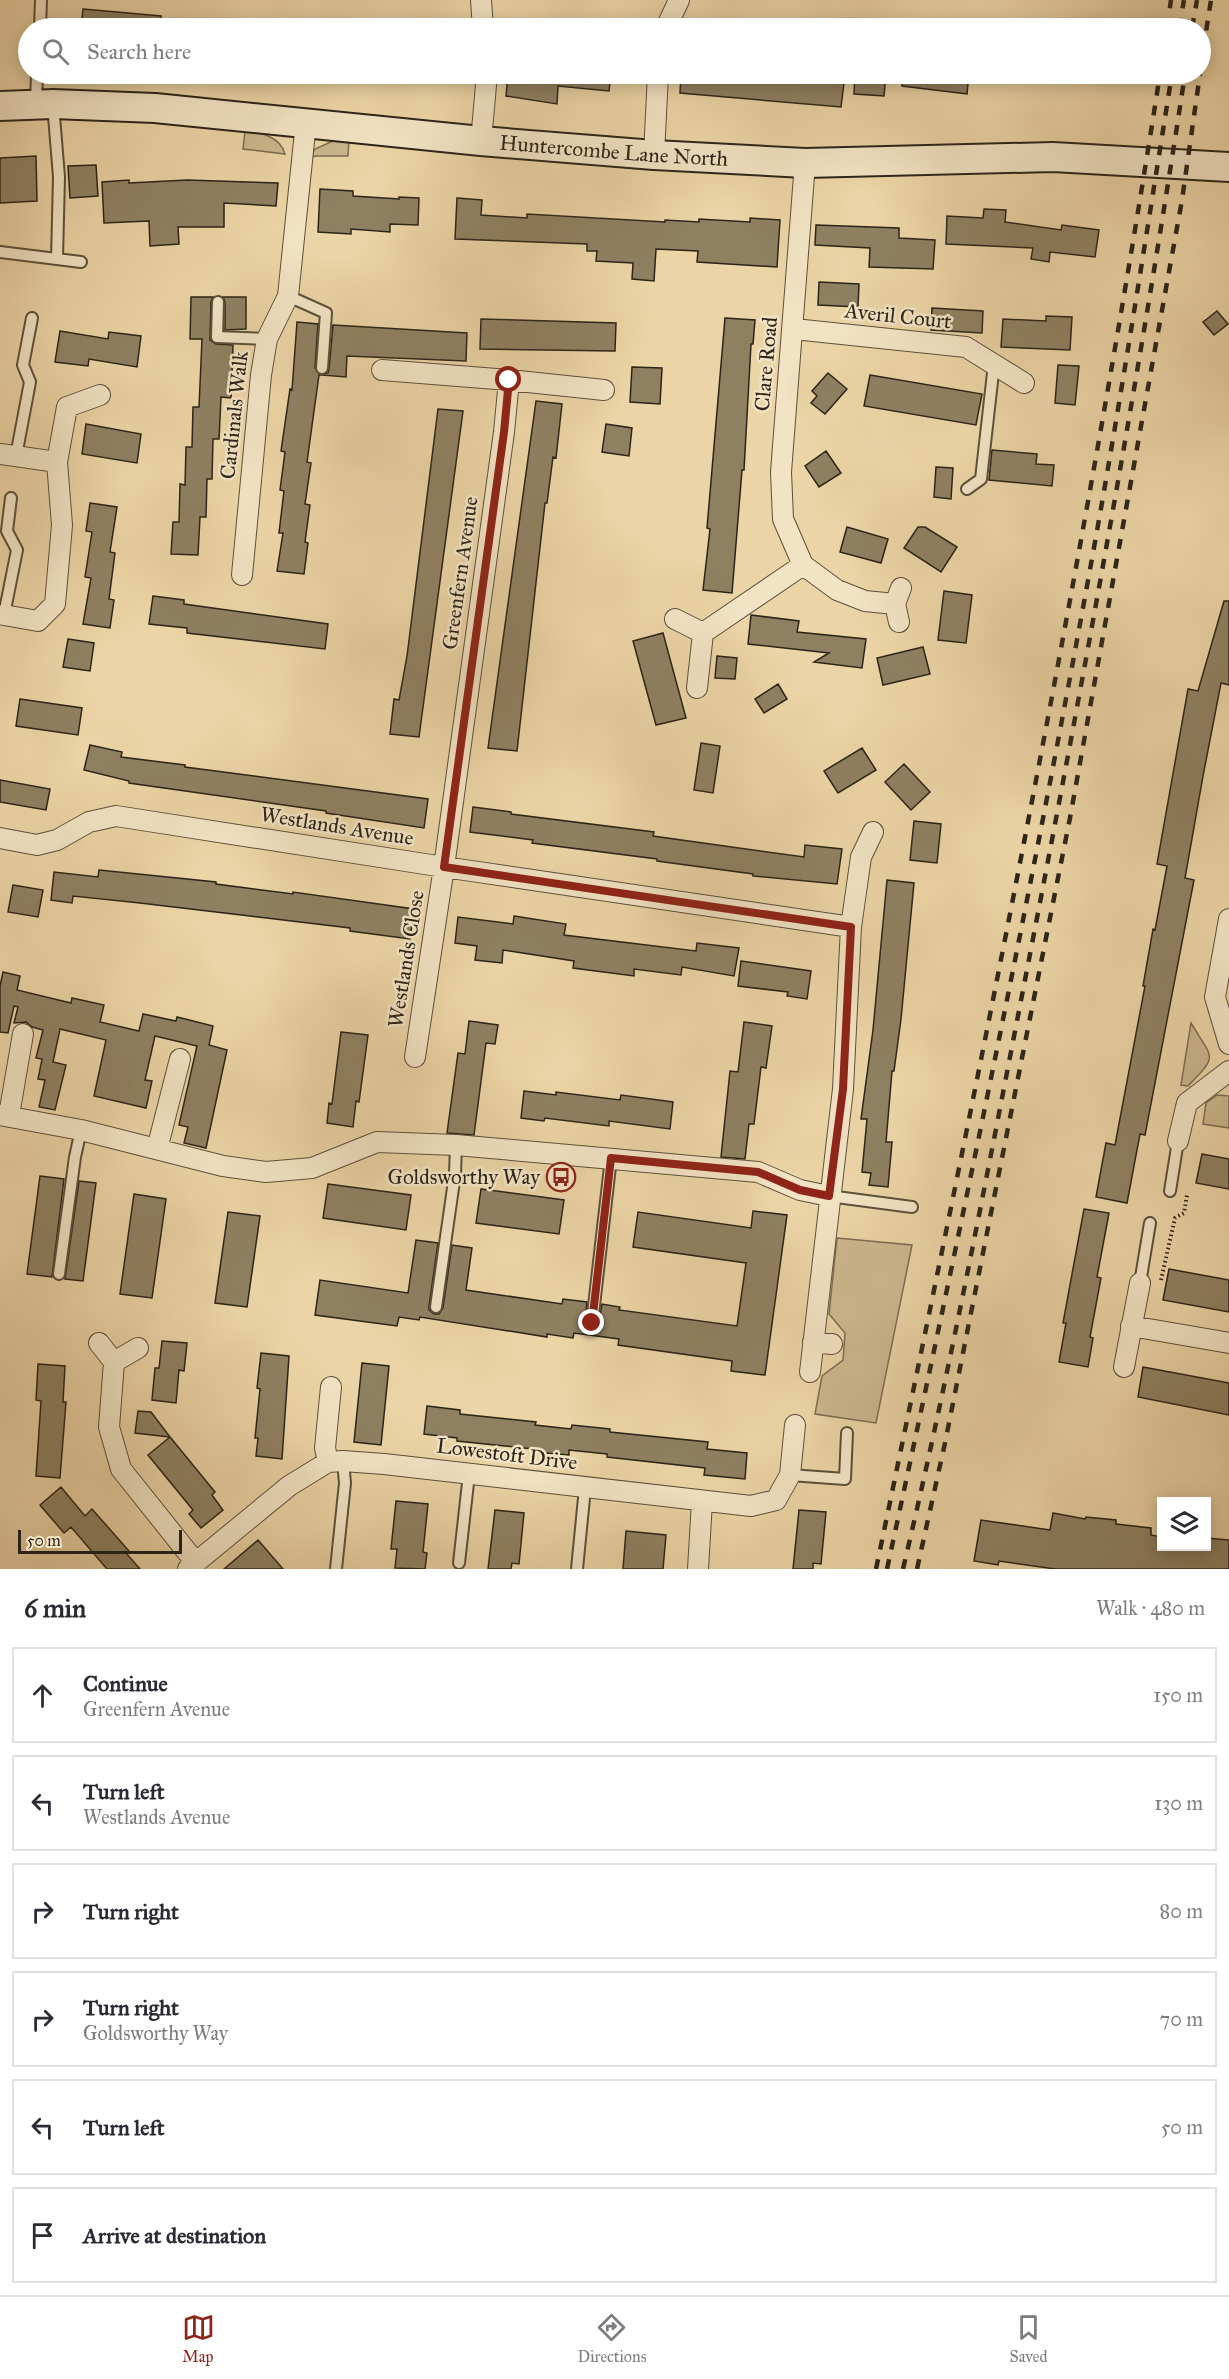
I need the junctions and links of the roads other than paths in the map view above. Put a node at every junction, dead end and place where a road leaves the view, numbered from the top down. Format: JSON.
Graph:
{"nodes":[{"id":1,"x":41,"y":0,"type":"edge"},
{"id":2,"x":481,"y":0,"type":"edge"},
{"id":3,"x":679,"y":0,"type":"edge"},
{"id":4,"x":40,"y":18,"type":"edge"},
{"id":5,"x":482,"y":18,"type":"edge"},
{"id":6,"x":671,"y":18,"type":"edge"},
{"id":7,"x":39,"y":84,"type":"edge"},
{"id":8,"x":486,"y":84,"type":"edge"},
{"id":9,"x":658,"y":84,"type":"edge"},
{"id":10,"x":44,"y":104,"type":"junction"},
{"id":11,"x":0,"y":106,"type":"edge"},
{"id":12,"x":306,"y":122,"type":"junction"},
{"id":13,"x":481,"y":141,"type":"junction"},
{"id":14,"x":654,"y":155,"type":"junction"},
{"id":15,"x":805,"y":163,"type":"junction"},
{"id":16,"x":1229,"y":167,"type":"edge"},
{"id":17,"x":0,"y":252,"type":"edge"},
{"id":18,"x":57,"y":258,"type":"junction"},
{"id":19,"x":81,"y":262,"type":"dead end"},
{"id":20,"x":288,"y":296,"type":"junction"},
{"id":21,"x":218,"y":302,"type":"dead end"},
{"id":22,"x":32,"y":318,"type":"dead end"},
{"id":23,"x":794,"y":329,"type":"junction"},
{"id":24,"x":267,"y":339,"type":"junction"},
{"id":25,"x":994,"y":364,"type":"junction"},
{"id":26,"x":322,"y":369,"type":"dead end"},
{"id":27,"x":382,"y":370,"type":"dead end"},
{"id":28,"x":509,"y":380,"type":"junction"},
{"id":29,"x":1024,"y":383,"type":"dead end"},
{"id":30,"x":604,"y":390,"type":"dead end"},
{"id":31,"x":100,"y":394,"type":"dead end"},
{"id":32,"x":8,"y":455,"type":"edge"},
{"id":33,"x":57,"y":462,"type":"junction"},
{"id":34,"x":967,"y":489,"type":"dead end"},
{"id":35,"x":11,"y":498,"type":"dead end"},
{"id":36,"x":802,"y":565,"type":"junction"},
{"id":37,"x":243,"y":575,"type":"dead end"},
{"id":38,"x":898,"y":604,"type":"dead end"},
{"id":39,"x":4,"y":615,"type":"joint"},
{"id":40,"x":675,"y":619,"type":"dead end"},
{"id":41,"x":703,"y":633,"type":"junction"},
{"id":42,"x":696,"y":688,"type":"dead end"},
{"id":43,"x":873,"y":832,"type":"dead end"},
{"id":44,"x":0,"y":838,"type":"edge"},
{"id":45,"x":444,"y":867,"type":"junction"},
{"id":46,"x":1229,"y":919,"type":"edge"},
{"id":47,"x":851,"y":927,"type":"junction"},
{"id":48,"x":23,"y":1034,"type":"dead end"},
{"id":49,"x":1229,"y":1044,"type":"edge"},
{"id":50,"x":415,"y":1057,"type":"dead end"},
{"id":51,"x":180,"y":1059,"type":"dead end"},
{"id":52,"x":1229,"y":1071,"type":"edge"},
{"id":53,"x":5,"y":1115,"type":"edge"},
{"id":54,"x":81,"y":1130,"type":"junction"},
{"id":55,"x":1178,"y":1141,"type":"joint"},
{"id":56,"x":456,"y":1145,"type":"junction"},
{"id":57,"x":157,"y":1149,"type":"junction"},
{"id":58,"x":611,"y":1158,"type":"junction"},
{"id":59,"x":1170,"y":1191,"type":"dead end"},
{"id":60,"x":829,"y":1196,"type":"junction"},
{"id":61,"x":912,"y":1207,"type":"dead end"},
{"id":62,"x":1150,"y":1223,"type":"dead end"},
{"id":63,"x":59,"y":1274,"type":"dead end"},
{"id":64,"x":1140,"y":1283,"type":"joint"},
{"id":65,"x":436,"y":1307,"type":"dead end"},
{"id":66,"x":592,"y":1323,"type":"dead end"},
{"id":67,"x":1131,"y":1326,"type":"junction"},
{"id":68,"x":99,"y":1343,"type":"dead end"},
{"id":69,"x":1229,"y":1343,"type":"edge"},
{"id":70,"x":138,"y":1348,"type":"dead end"},
{"id":71,"x":114,"y":1362,"type":"junction"},
{"id":72,"x":1124,"y":1367,"type":"dead end"},
{"id":73,"x":810,"y":1372,"type":"dead end"},
{"id":74,"x":331,"y":1387,"type":"dead end"},
{"id":75,"x":795,"y":1425,"type":"dead end"},
{"id":76,"x":847,"y":1433,"type":"dead end"},
{"id":77,"x":336,"y":1461,"type":"junction"},
{"id":78,"x":469,"y":1474,"type":"junction"},
{"id":79,"x":790,"y":1476,"type":"junction"},
{"id":80,"x":585,"y":1488,"type":"junction"},
{"id":81,"x":702,"y":1501,"type":"junction"},
{"id":82,"x":459,"y":1563,"type":"dead end"},
{"id":83,"x":192,"y":1566,"type":"edge"},
{"id":84,"x":336,"y":1569,"type":"edge"},
{"id":85,"x":577,"y":1569,"type":"edge"},
{"id":86,"x":698,"y":1569,"type":"edge"}],
"edges":[{"from":1,"to":4,"type":"lane"},
{"from":2,"to":5,"type":"street"},
{"from":3,"to":6,"type":"street"},
{"from":7,"to":10,"type":"lane"},
{"from":8,"to":13,"type":"street"},
{"from":9,"to":14,"type":"street"},
{"from":10,"to":11,"type":"street","name":"Huntercombe Lane North"},
{"from":10,"to":12,"type":"street","name":"Huntercombe Lane North"},
{"from":10,"to":18,"type":"lane"},
{"from":12,"to":13,"type":"street","name":"Huntercombe Lane North"},
{"from":12,"to":20,"type":"street","name":"Cardinals Walk"},
{"from":13,"to":14,"type":"street","name":"Huntercombe Lane North"},
{"from":14,"to":15,"type":"street","name":"Huntercombe Lane North"},
{"from":15,"to":16,"type":"street","name":"Huntercombe Lane North"},
{"from":15,"to":23,"type":"street","name":"Clare Road"},
{"from":17,"to":18,"type":"lane"},
{"from":18,"to":19,"type":"lane"},
{"from":20,"to":24,"type":"street","name":"Cardinals Walk"},
{"from":20,"to":26,"type":"lane"},
{"from":21,"to":24,"type":"lane"},
{"from":22,"to":32,"type":"lane"},
{"from":23,"to":25,"type":"street","name":"Averil Court"},
{"from":23,"to":36,"type":"street","name":"Clare Road"},
{"from":24,"to":37,"type":"street","name":"Cardinals Walk"},
{"from":25,"to":29,"type":"street","name":"Averil Court"},
{"from":25,"to":34,"type":"lane"},
{"from":27,"to":28,"type":"street"},
{"from":28,"to":30,"type":"street"},
{"from":28,"to":45,"type":"street","name":"Greenfern Avenue"},
{"from":31,"to":33,"type":"street"},
{"from":32,"to":33,"type":"street"},
{"from":33,"to":39,"type":"street"},
{"from":35,"to":39,"type":"lane"},
{"from":36,"to":38,"type":"street"},
{"from":36,"to":41,"type":"street"},
{"from":40,"to":41,"type":"street"},
{"from":41,"to":42,"type":"street"},
{"from":43,"to":47,"type":"street"},
{"from":44,"to":45,"type":"street","name":"Westlands Avenue"},
{"from":45,"to":47,"type":"street","name":"Westlands Avenue"},
{"from":45,"to":50,"type":"street","name":"Westlands Close"},
{"from":46,"to":49,"type":"street"},
{"from":47,"to":60,"type":"street"},
{"from":48,"to":53,"type":"street"},
{"from":51,"to":57,"type":"street"},
{"from":52,"to":55,"type":"street"},
{"from":53,"to":54,"type":"street"},
{"from":54,"to":57,"type":"street"},
{"from":54,"to":63,"type":"lane"},
{"from":55,"to":59,"type":"lane"},
{"from":56,"to":57,"type":"street"},
{"from":56,"to":58,"type":"street"},
{"from":56,"to":65,"type":"lane"},
{"from":58,"to":60,"type":"street"},
{"from":58,"to":66,"type":"lane"},
{"from":60,"to":61,"type":"lane"},
{"from":60,"to":73,"type":"street"},
{"from":62,"to":64,"type":"lane"},
{"from":64,"to":67,"type":"street"},
{"from":67,"to":69,"type":"street"},
{"from":67,"to":72,"type":"street"},
{"from":68,"to":71,"type":"street"},
{"from":70,"to":71,"type":"street"},
{"from":71,"to":83,"type":"street"},
{"from":74,"to":77,"type":"street"},
{"from":75,"to":79,"type":"street","name":"Lowestoft Drive"},
{"from":76,"to":79,"type":"lane"},
{"from":77,"to":78,"type":"street","name":"Lowestoft Drive"},
{"from":77,"to":83,"type":"street"},
{"from":77,"to":84,"type":"lane"},
{"from":78,"to":80,"type":"street","name":"Lowestoft Drive"},
{"from":78,"to":82,"type":"lane"},
{"from":79,"to":81,"type":"street","name":"Lowestoft Drive"},
{"from":80,"to":81,"type":"street","name":"Lowestoft Drive"},
{"from":80,"to":85,"type":"lane"},
{"from":81,"to":86,"type":"street"}]}
